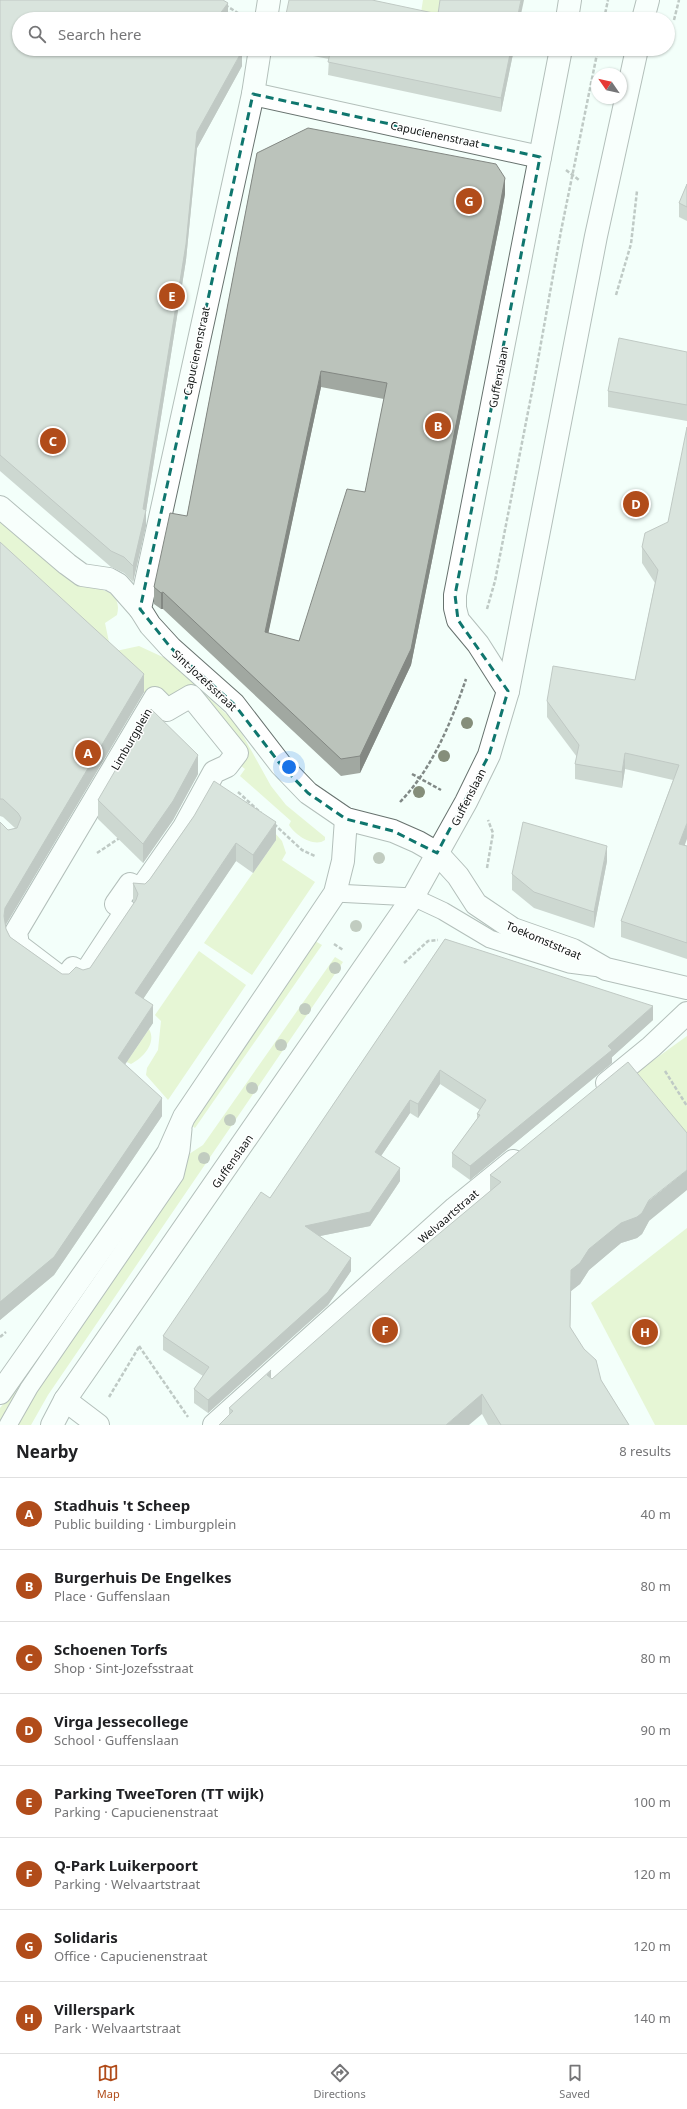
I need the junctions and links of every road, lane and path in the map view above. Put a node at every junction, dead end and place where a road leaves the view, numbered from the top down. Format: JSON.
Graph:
{"nodes":[{"id":1,"x":269,"y":0,"type":"edge"},
{"id":2,"x":570,"y":0,"type":"edge"},
{"id":3,"x":608,"y":0,"type":"edge"},
{"id":4,"x":648,"y":0,"type":"edge"},
{"id":5,"x":222,"y":4,"type":"edge"},
{"id":6,"x":237,"y":12,"type":"edge"},
{"id":7,"x":267,"y":12,"type":"edge"},
{"id":8,"x":568,"y":12,"type":"edge"},
{"id":9,"x":605,"y":12,"type":"edge"},
{"id":10,"x":645,"y":12,"type":"edge"},
{"id":11,"x":259,"y":56,"type":"edge"},
{"id":12,"x":560,"y":56,"type":"edge"},
{"id":13,"x":597,"y":56,"type":"edge"},
{"id":14,"x":635,"y":56,"type":"edge"},
{"id":15,"x":252,"y":94,"type":"junction"},
{"id":16,"x":540,"y":157,"type":"junction"},
{"id":17,"x":572,"y":173,"type":"junction"},
{"id":18,"x":638,"y":184,"type":"dead end"},
{"id":19,"x":603,"y":204,"type":"junction"},
{"id":20,"x":614,"y":302,"type":"dead end"},
{"id":21,"x":0,"y":507,"type":"edge"},
{"id":22,"x":140,"y":609,"type":"junction"},
{"id":23,"x":478,"y":644,"type":"junction"},
{"id":24,"x":508,"y":691,"type":"junction"},
{"id":25,"x":412,"y":774,"type":"dead end"},
{"id":26,"x":418,"y":778,"type":"junction"},
{"id":27,"x":488,"y":817,"type":"dead end"},
{"id":28,"x":346,"y":819,"type":"junction"},
{"id":29,"x":484,"y":824,"type":"dead end"},
{"id":30,"x":378,"y":826,"type":"junction"},
{"id":31,"x":438,"y":853,"type":"junction"},
{"id":32,"x":52,"y":880,"type":"joint"},
{"id":33,"x":335,"y":893,"type":"junction"},
{"id":34,"x":413,"y":897,"type":"junction"},
{"id":35,"x":606,"y":968,"type":"junction"},
{"id":36,"x":687,"y":988,"type":"edge"},
{"id":37,"x":687,"y":1013,"type":"edge"},
{"id":38,"x":651,"y":1047,"type":"junction"},
{"id":39,"x":590,"y":1098,"type":"edge"},
{"id":40,"x":687,"y":1106,"type":"edge"},
{"id":41,"x":184,"y":1117,"type":"junction"},
{"id":42,"x":528,"y":1148,"type":"edge"},
{"id":43,"x":144,"y":1340,"type":"dead end"},
{"id":44,"x":139,"y":1346,"type":"junction"},
{"id":45,"x":0,"y":1393,"type":"edge"},
{"id":46,"x":65,"y":1400,"type":"junction"},
{"id":47,"x":191,"y":1421,"type":"dead end"},
{"id":48,"x":96,"y":1423,"type":"edge"},
{"id":49,"x":8,"y":1425,"type":"edge"},
{"id":50,"x":52,"y":1425,"type":"edge"},
{"id":51,"x":214,"y":1425,"type":"edge"}],
"edges":[{"from":1,"to":7,"type":"street"},
{"from":2,"to":8,"type":"street"},
{"from":3,"to":9,"type":"path"},
{"from":4,"to":10,"type":"street"},
{"from":5,"to":6,"type":"path"},
{"from":11,"to":15,"type":"street","name":"Capucienenstraat"},
{"from":12,"to":16,"type":"street","name":"Guffenslaan"},
{"from":13,"to":17,"type":"path"},
{"from":14,"to":19,"type":"street","name":"Guffenslaan"},
{"from":15,"to":16,"type":"street","name":"Capucienenstraat"},
{"from":15,"to":22,"type":"street","name":"Capucienenstraat"},
{"from":16,"to":17,"type":"path"},
{"from":16,"to":23,"type":"street","name":"Guffenslaan"},
{"from":17,"to":19,"type":"path"},
{"from":17,"to":23,"type":"path"},
{"from":18,"to":20,"type":"path"},
{"from":19,"to":24,"type":"street","name":"Guffenslaan"},
{"from":21,"to":22,"type":"street","name":"Sint-Jozefsstraat"},
{"from":22,"to":28,"type":"street","name":"Sint-Jozefsstraat"},
{"from":23,"to":24,"type":"street","name":"Guffenslaan"},
{"from":23,"to":26,"type":"path"},
{"from":24,"to":31,"type":"street","name":"Guffenslaan"},
{"from":25,"to":26,"type":"path"},
{"from":26,"to":30,"type":"path"},
{"from":27,"to":29,"type":"path"},
{"from":28,"to":30,"type":"street","name":"Sint-Jozefsstraat"},
{"from":28,"to":33,"type":"street"},
{"from":30,"to":31,"type":"street","name":"Sint-Jozefsstraat"},
{"from":31,"to":34,"type":"street","name":"Guffenslaan"},
{"from":31,"to":35,"type":"street","name":"Toekomststraat"},
{"from":32,"to":32,"type":"street","name":"Limburgplein"},
{"from":33,"to":34,"type":"lane"},
{"from":33,"to":41,"type":"street"},
{"from":34,"to":35,"type":"lane","name":"Toekomststraat"},
{"from":34,"to":46,"type":"street","name":"Guffenslaan"},
{"from":35,"to":36,"type":"street","name":"Toekomststraat"},
{"from":37,"to":38,"type":"street"},
{"from":38,"to":39,"type":"street"},
{"from":38,"to":40,"type":"path"},
{"from":41,"to":45,"type":"street"},
{"from":41,"to":49,"type":"lane"},
{"from":42,"to":51,"type":"street","name":"Welvaartstraat"},
{"from":43,"to":44,"type":"path"},
{"from":44,"to":47,"type":"path"},
{"from":44,"to":48,"type":"path"},
{"from":46,"to":48,"type":"street"},
{"from":46,"to":50,"type":"street","name":"Guffenslaan"}]}
